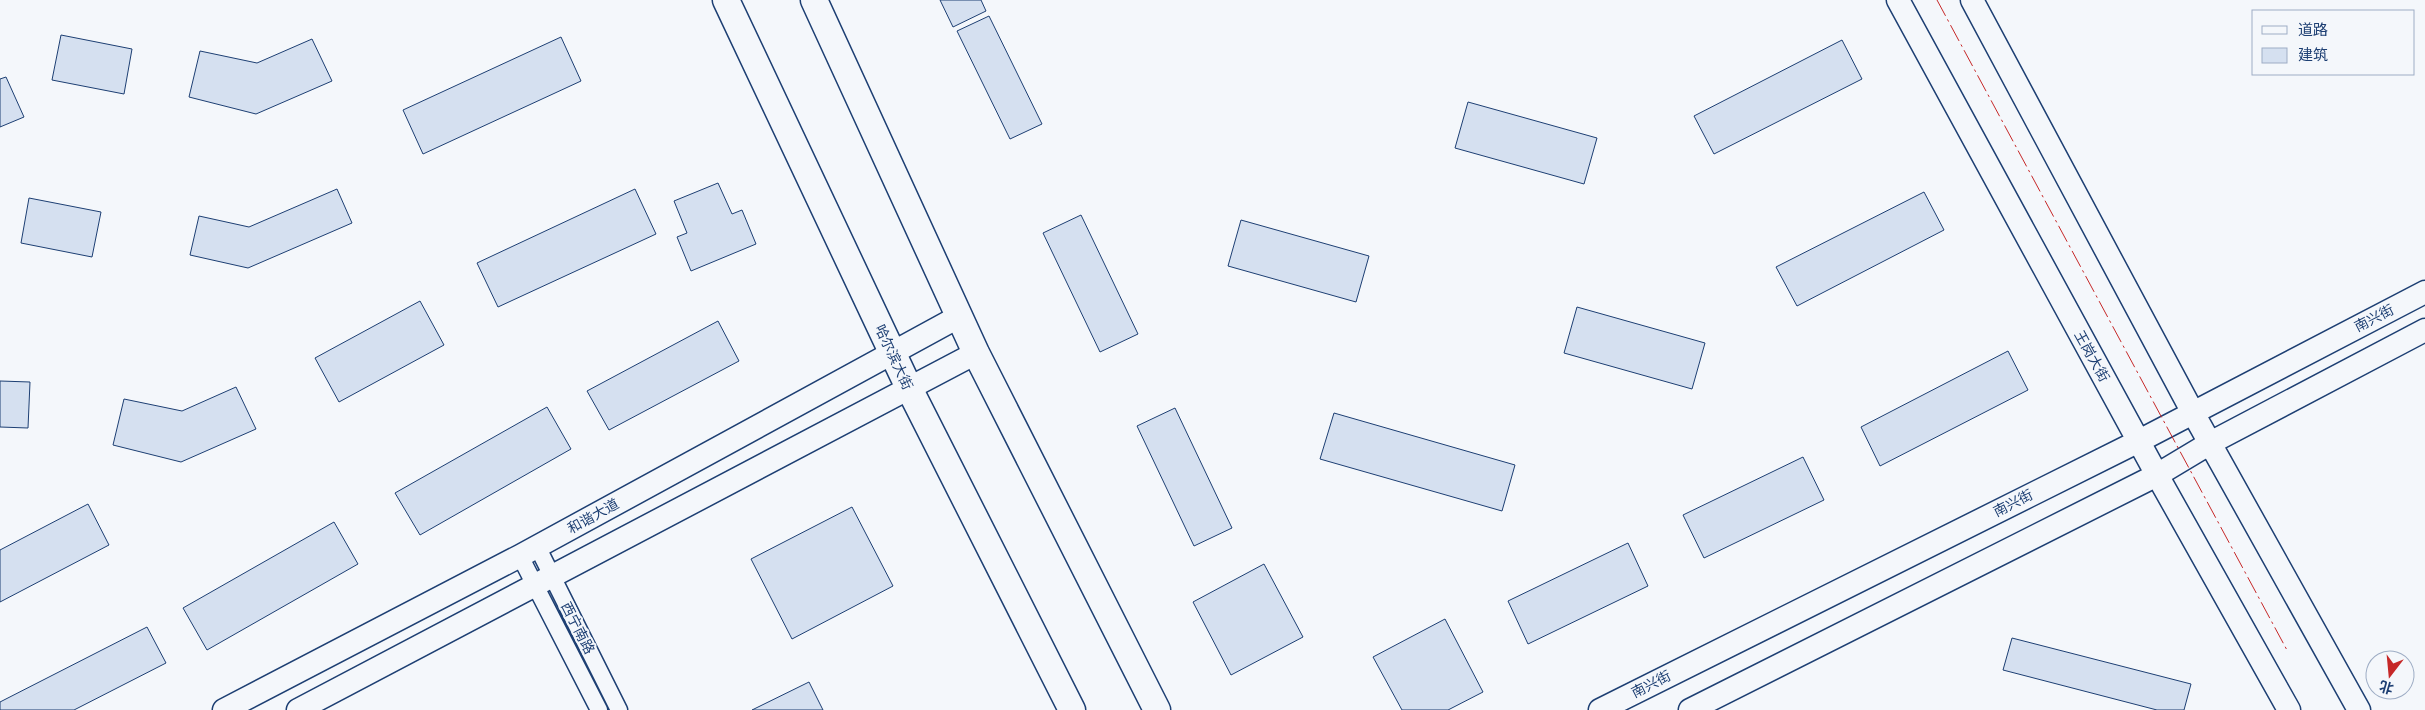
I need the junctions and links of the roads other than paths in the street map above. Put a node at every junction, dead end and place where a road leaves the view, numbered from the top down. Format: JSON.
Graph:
{"nodes":[{"id":1,"x":726,"y":0,"type":"edge"},
{"id":2,"x":814,"y":0,"type":"edge"},
{"id":3,"x":1898,"y":0,"type":"edge"},
{"id":4,"x":1972,"y":0,"type":"edge"},
{"id":5,"x":2425,"y":292,"type":"edge"},
{"id":6,"x":960,"y":316,"type":"junction"},
{"id":7,"x":2425,"y":330,"type":"edge"},
{"id":8,"x":892,"y":352,"type":"junction"},
{"id":9,"x":976,"y":353,"type":"junction"},
{"id":10,"x":909,"y":388,"type":"junction"},
{"id":11,"x":2192,"y":411,"type":"junction"},
{"id":12,"x":2138,"y":441,"type":"junction"},
{"id":13,"x":2212,"y":442,"type":"junction"},
{"id":14,"x":2157,"y":475,"type":"junction"},
{"id":15,"x":529,"y":551,"type":"junction"},
{"id":16,"x":543,"y":581,"type":"junction"},
{"id":17,"x":224,"y":710,"type":"edge"},
{"id":18,"x":298,"y":710,"type":"edge"},
{"id":19,"x":599,"y":710,"type":"edge"},
{"id":20,"x":619,"y":710,"type":"edge"},
{"id":21,"x":1072,"y":710,"type":"edge"},
{"id":22,"x":1157,"y":710,"type":"edge"},
{"id":23,"x":1600,"y":710,"type":"edge"},
{"id":24,"x":1690,"y":710,"type":"edge"},
{"id":25,"x":2289,"y":710,"type":"edge"},
{"id":26,"x":2359,"y":710,"type":"edge"}],
"edges":[{"from":1,"to":8,"type":"main road","name":"哈尔滨大街"},
{"from":2,"to":6,"type":"main road"},
{"from":3,"to":12,"type":"main road","name":"王岗大街"},
{"from":4,"to":11,"type":"main road"},
{"from":5,"to":11,"type":"main road","name":"南兴街"},
{"from":6,"to":8,"type":"main road","name":"和谐大道"},
{"from":6,"to":9,"type":"main road"},
{"from":7,"to":13,"type":"main road"},
{"from":8,"to":10,"type":"main road","name":"哈尔滨大街"},
{"from":8,"to":15,"type":"main road","name":"和谐大道"},
{"from":9,"to":10,"type":"main road"},
{"from":9,"to":22,"type":"main road"},
{"from":10,"to":16,"type":"main road"},
{"from":10,"to":21,"type":"main road","name":"哈尔滨大街"},
{"from":11,"to":12,"type":"main road","name":"南兴街"},
{"from":11,"to":13,"type":"main road"},
{"from":12,"to":14,"type":"main road","name":"王岗大街"},
{"from":12,"to":23,"type":"main road","name":"南兴街"},
{"from":13,"to":14,"type":"main road"},
{"from":13,"to":26,"type":"main road"},
{"from":14,"to":24,"type":"main road"},
{"from":14,"to":25,"type":"main road","name":"王岗大街"},
{"from":15,"to":16,"type":"street","name":"西宁南路"},
{"from":15,"to":17,"type":"main road","name":"和谐大道"},
{"from":16,"to":18,"type":"main road"},
{"from":16,"to":19,"type":"street","name":"西宁南路"},
{"from":16,"to":20,"type":"street","name":"西宁南路"}]}
